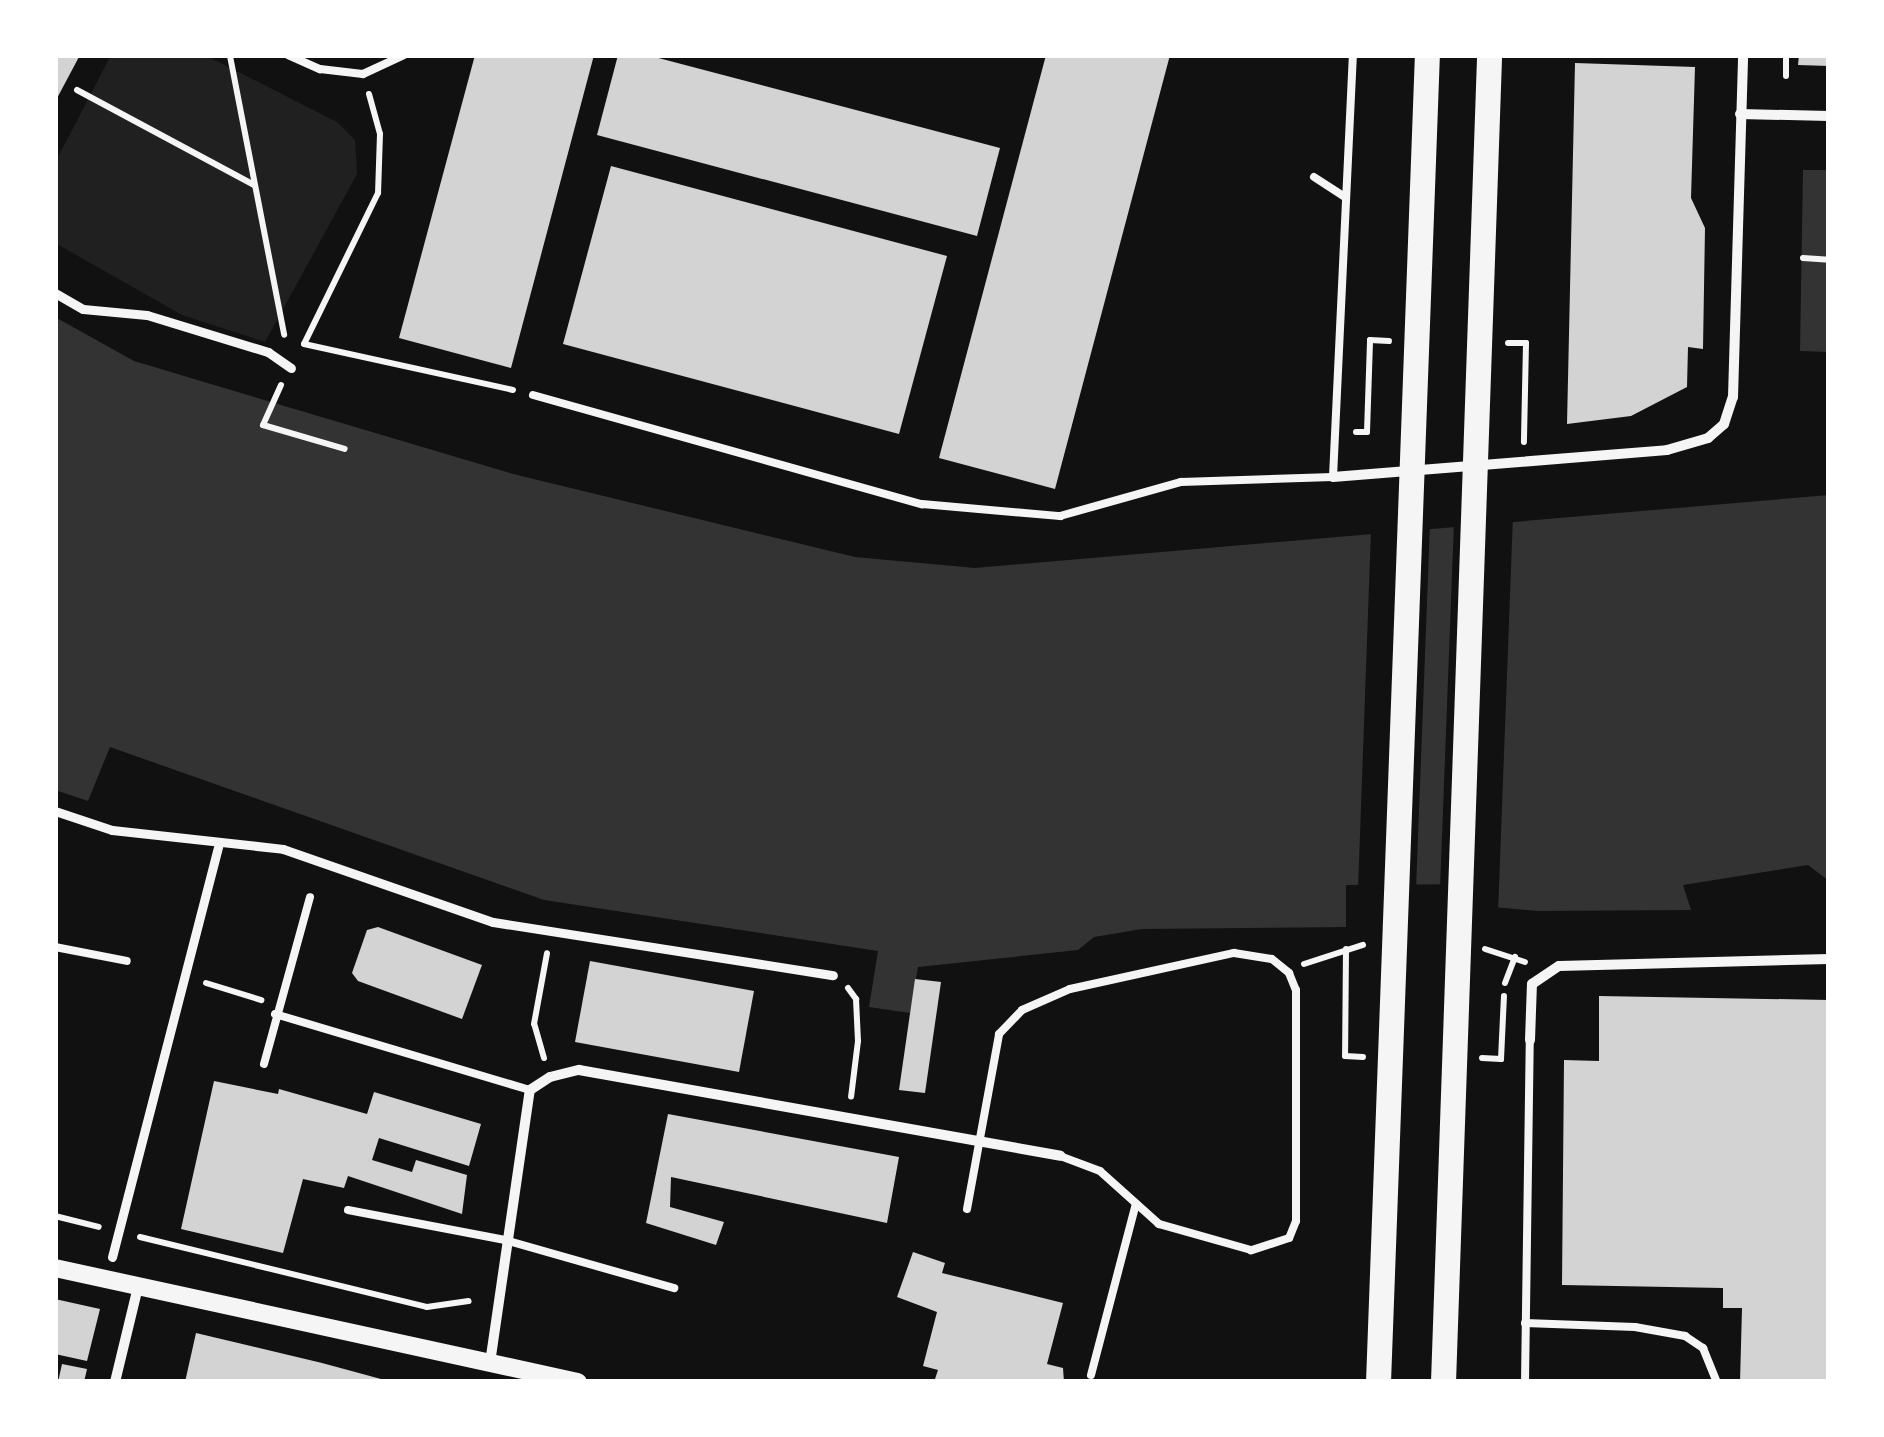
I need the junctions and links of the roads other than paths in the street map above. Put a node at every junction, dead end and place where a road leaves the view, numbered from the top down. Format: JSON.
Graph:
{"nodes":[{"id":1,"x":288,"y":55,"type":"edge"},
{"id":2,"x":404,"y":55,"type":"edge"},
{"id":3,"x":1353,"y":55,"type":"edge"},
{"id":4,"x":1427,"y":55,"type":"edge"},
{"id":5,"x":1489,"y":55,"type":"edge"},
{"id":6,"x":1743,"y":55,"type":"edge"},
{"id":7,"x":1740,"y":114,"type":"junction"},
{"id":8,"x":1829,"y":116,"type":"edge"},
{"id":9,"x":1314,"y":178,"type":"dead end"},
{"id":10,"x":1346,"y":198,"type":"junction"},
{"id":11,"x":55,"y":294,"type":"edge"},
{"id":12,"x":290,"y":368,"type":"road end"},
{"id":13,"x":533,"y":395,"type":"road end"},
{"id":14,"x":1333,"y":477,"type":"junction"},
{"id":15,"x":55,"y":811,"type":"edge"},
{"id":16,"x":219,"y":844,"type":"junction"},
{"id":17,"x":310,"y":897,"type":"dead end"},
{"id":18,"x":55,"y":947,"type":"edge"},
{"id":19,"x":1829,"y":959,"type":"edge"},
{"id":20,"x":126,"y":961,"type":"dead end"},
{"id":21,"x":834,"y":976,"type":"road end"},
{"id":22,"x":277,"y":1010,"type":"junction"},
{"id":23,"x":1530,"y":1040,"type":"joint"},
{"id":24,"x":264,"y":1064,"type":"dead end"},
{"id":25,"x":530,"y":1090,"type":"junction"},
{"id":26,"x":979,"y":1142,"type":"junction"},
{"id":27,"x":1060,"y":1156,"type":"joint"},
{"id":28,"x":1136,"y":1204,"type":"junction"},
{"id":29,"x":967,"y":1209,"type":"dead end"},
{"id":30,"x":348,"y":1210,"type":"dead end"},
{"id":31,"x":505,"y":1240,"type":"junction"},
{"id":32,"x":112,"y":1257,"type":"dead end"},
{"id":33,"x":55,"y":1268,"type":"edge"},
{"id":34,"x":138,"y":1287,"type":"junction"},
{"id":35,"x":674,"y":1288,"type":"dead end"},
{"id":36,"x":1525,"y":1324,"type":"junction"},
{"id":37,"x":490,"y":1373,"type":"edge"},
{"id":38,"x":1091,"y":1376,"type":"dead end"},
{"id":39,"x":115,"y":1382,"type":"edge"},
{"id":40,"x":578,"y":1382,"type":"edge"},
{"id":41,"x":1378,"y":1382,"type":"edge"},
{"id":42,"x":1443,"y":1382,"type":"edge"},
{"id":43,"x":1526,"y":1382,"type":"edge"},
{"id":44,"x":1717,"y":1382,"type":"edge"}],
"edges":[{"from":1,"to":2,"type":"lane"},
{"from":3,"to":10,"type":"lane"},
{"from":4,"to":41,"type":"main road"},
{"from":5,"to":42,"type":"main road"},
{"from":6,"to":7,"type":"street"},
{"from":7,"to":8,"type":"street"},
{"from":7,"to":14,"type":"street"},
{"from":9,"to":10,"type":"lane"},
{"from":10,"to":14,"type":"lane"},
{"from":11,"to":12,"type":"street"},
{"from":13,"to":14,"type":"lane"},
{"from":15,"to":16,"type":"street"},
{"from":16,"to":21,"type":"street"},
{"from":16,"to":32,"type":"street"},
{"from":17,"to":22,"type":"lane"},
{"from":18,"to":20,"type":"lane"},
{"from":19,"to":23,"type":"street"},
{"from":22,"to":24,"type":"lane"},
{"from":22,"to":25,"type":"lane"},
{"from":23,"to":36,"type":"lane"},
{"from":25,"to":26,"type":"street"},
{"from":25,"to":31,"type":"street"},
{"from":26,"to":27,"type":"street"},
{"from":26,"to":28,"type":"lane"},
{"from":26,"to":29,"type":"lane"},
{"from":27,"to":28,"type":"lane"},
{"from":28,"to":38,"type":"lane"},
{"from":30,"to":31,"type":"lane"},
{"from":31,"to":35,"type":"lane"},
{"from":31,"to":37,"type":"street"},
{"from":33,"to":34,"type":"street"},
{"from":34,"to":37,"type":"street"},
{"from":34,"to":39,"type":"street"},
{"from":36,"to":43,"type":"lane"},
{"from":36,"to":44,"type":"lane"},
{"from":37,"to":40,"type":"street"}]}
